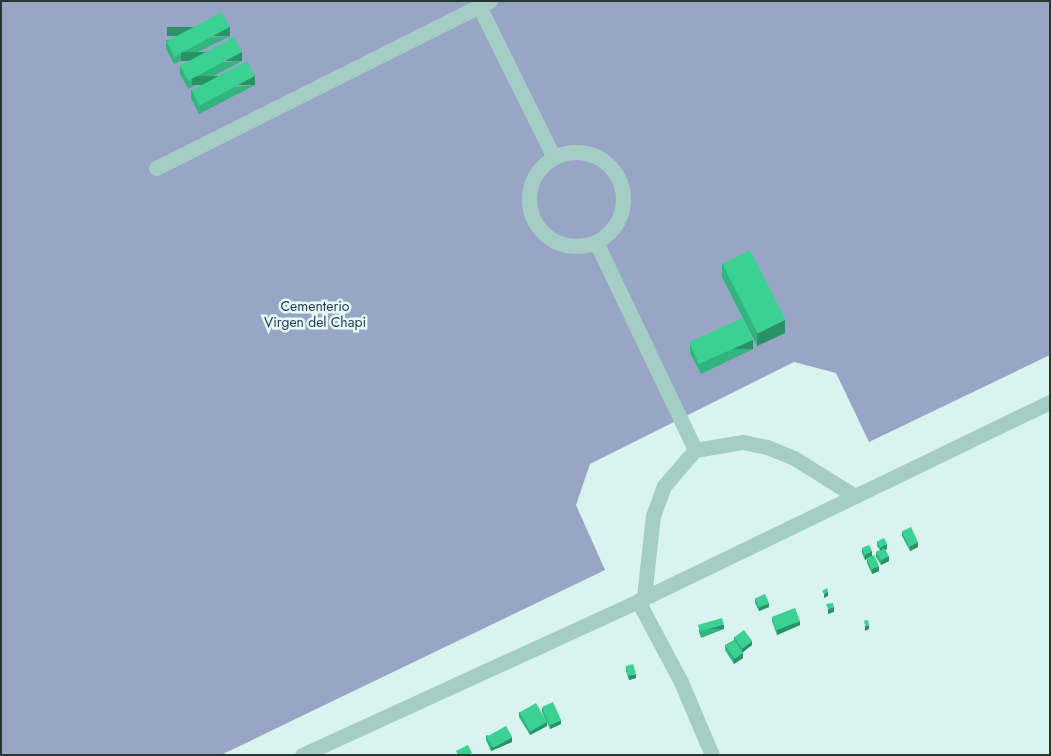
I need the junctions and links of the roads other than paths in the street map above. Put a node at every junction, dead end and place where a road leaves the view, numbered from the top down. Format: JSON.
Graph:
{"nodes":[{"id":1,"x":484,"y":4,"type":"edge"},
{"id":2,"x":554,"y":158,"type":"junction"},
{"id":3,"x":156,"y":168,"type":"dead end"},
{"id":4,"x":596,"y":242,"type":"junction"},
{"id":5,"x":1050,"y":402,"type":"edge"},
{"id":6,"x":696,"y":450,"type":"junction"},
{"id":7,"x":855,"y":496,"type":"junction"},
{"id":8,"x":641,"y":599,"type":"junction"},
{"id":9,"x":302,"y":755,"type":"edge"},
{"id":10,"x":712,"y":755,"type":"edge"}],
"edges":[{"from":1,"to":2,"type":"street"},
{"from":1,"to":3,"type":"street"},
{"from":2,"to":4,"type":"street"},
{"from":2,"to":4,"type":"street"},
{"from":4,"to":6,"type":"street"},
{"from":5,"to":7,"type":"street"},
{"from":6,"to":7,"type":"street"},
{"from":6,"to":8,"type":"street"},
{"from":7,"to":8,"type":"street"},
{"from":8,"to":9,"type":"street"},
{"from":8,"to":10,"type":"street"}]}
